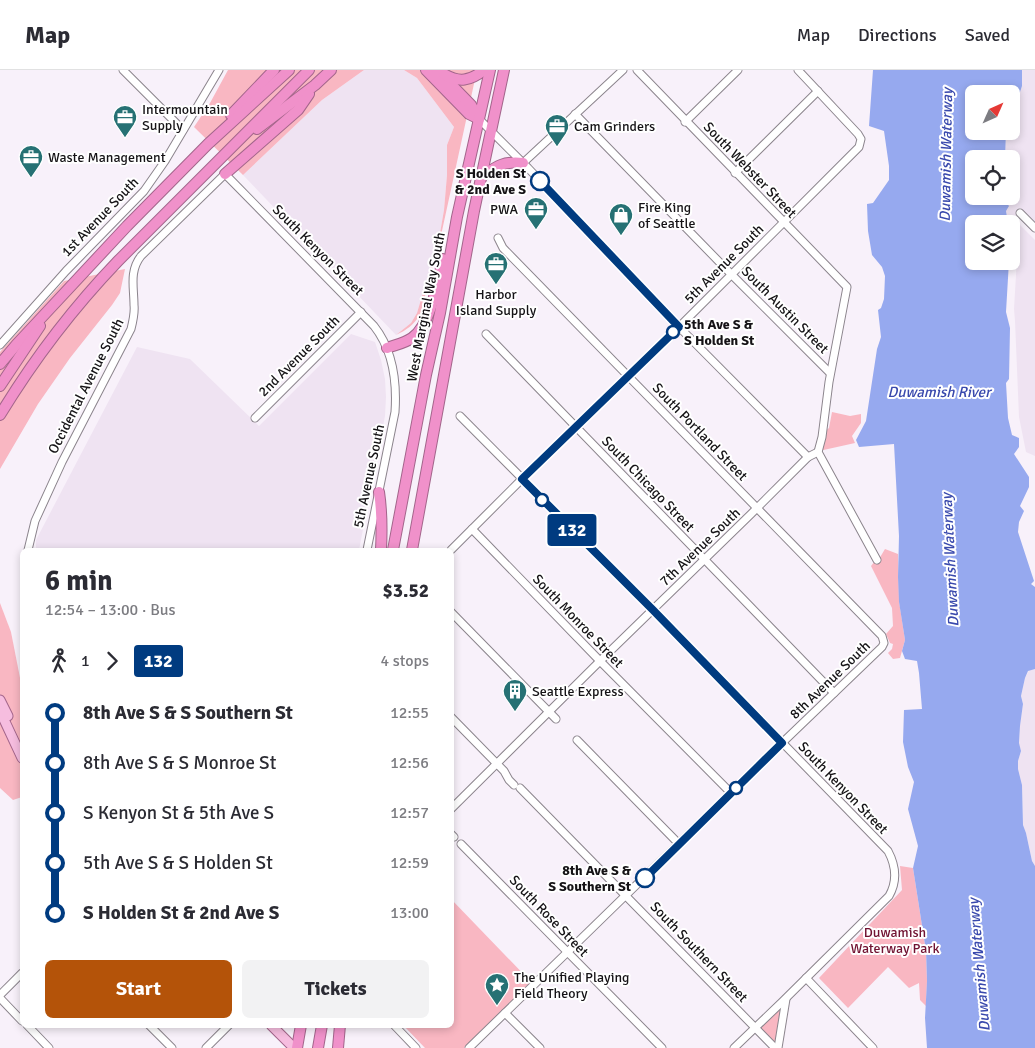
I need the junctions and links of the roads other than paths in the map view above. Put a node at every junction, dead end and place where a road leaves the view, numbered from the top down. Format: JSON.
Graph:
{"nodes":[{"id":1,"x":123,"y":70,"type":"edge"},
{"id":2,"x":219,"y":70,"type":"edge"},
{"id":3,"x":274,"y":70,"type":"edge"},
{"id":4,"x":289,"y":70,"type":"edge"},
{"id":5,"x":309,"y":70,"type":"edge"},
{"id":6,"x":331,"y":70,"type":"edge"},
{"id":7,"x":426,"y":70,"type":"edge"},
{"id":8,"x":438,"y":70,"type":"edge"},
{"id":9,"x":484,"y":70,"type":"edge"},
{"id":10,"x":490,"y":70,"type":"edge"},
{"id":11,"x":504,"y":70,"type":"edge"},
{"id":12,"x":623,"y":70,"type":"edge"},
{"id":13,"x":637,"y":70,"type":"edge"},
{"id":14,"x":738,"y":70,"type":"edge"},
{"id":15,"x":798,"y":70,"type":"edge"},
{"id":16,"x":316,"y":85,"type":"junction"},
{"id":17,"x":818,"y":91,"type":"junction"},
{"id":18,"x":575,"y":114,"type":"junction"},
{"id":19,"x":479,"y":119,"type":"junction"},
{"id":20,"x":685,"y":122,"type":"junction"},
{"id":21,"x":183,"y":130,"type":"junction"},
{"id":22,"x":492,"y":132,"type":"junction"},
{"id":23,"x":208,"y":144,"type":"junction"},
{"id":24,"x":229,"y":151,"type":"junction"},
{"id":25,"x":523,"y":164,"type":"junction"},
{"id":26,"x":735,"y":173,"type":"junction"},
{"id":27,"x":225,"y":174,"type":"junction"},
{"id":28,"x":481,"y":177,"type":"junction"},
{"id":29,"x":1020,"y":213,"type":"dead end"},
{"id":30,"x":457,"y":217,"type":"junction"},
{"id":31,"x":783,"y":222,"type":"junction"},
{"id":32,"x":1035,"y":228,"type":"edge"},
{"id":33,"x":498,"y":238,"type":"dead end"},
{"id":34,"x":93,"y":261,"type":"junction"},
{"id":35,"x":732,"y":274,"type":"junction"},
{"id":36,"x":361,"y":312,"type":"junction"},
{"id":37,"x":679,"y":327,"type":"junction"},
{"id":38,"x":486,"y":334,"type":"dead end"},
{"id":39,"x":0,"y":345,"type":"edge"},
{"id":40,"x":387,"y":348,"type":"junction"},
{"id":41,"x":0,"y":364,"type":"edge"},
{"id":42,"x":830,"y":373,"type":"junction"},
{"id":43,"x":628,"y":377,"type":"junction"},
{"id":44,"x":0,"y":386,"type":"edge"},
{"id":45,"x":0,"y":415,"type":"edge"},
{"id":46,"x":460,"y":416,"type":"dead end"},
{"id":47,"x":255,"y":418,"type":"dead end"},
{"id":48,"x":576,"y":427,"type":"junction"},
{"id":49,"x":818,"y":452,"type":"junction"},
{"id":50,"x":808,"y":457,"type":"junction"},
{"id":51,"x":522,"y":479,"type":"junction"},
{"id":52,"x":379,"y":492,"type":"junction"},
{"id":53,"x":757,"y":508,"type":"junction"},
{"id":54,"x":472,"y":529,"type":"junction"},
{"id":55,"x":28,"y":548,"type":"edge"},
{"id":56,"x":367,"y":548,"type":"edge"},
{"id":57,"x":381,"y":548,"type":"edge"},
{"id":58,"x":393,"y":548,"type":"edge"},
{"id":59,"x":412,"y":548,"type":"edge"},
{"id":60,"x":453,"y":548,"type":"edge"},
{"id":61,"x":704,"y":559,"type":"junction"},
{"id":62,"x":877,"y":560,"type":"dead end"},
{"id":63,"x":653,"y":610,"type":"junction"},
{"id":64,"x":454,"y":615,"type":"edge"},
{"id":65,"x":884,"y":642,"type":"joint"},
{"id":66,"x":600,"y":661,"type":"junction"},
{"id":67,"x":834,"y":693,"type":"junction"},
{"id":68,"x":0,"y":700,"type":"edge"},
{"id":69,"x":0,"y":711,"type":"edge"},
{"id":70,"x":549,"y":712,"type":"junction"},
{"id":71,"x":556,"y":719,"type":"dead end"},
{"id":72,"x":454,"y":720,"type":"edge"},
{"id":73,"x":13,"y":738,"type":"junction"},
{"id":74,"x":577,"y":740,"type":"dead end"},
{"id":75,"x":782,"y":743,"type":"junction"},
{"id":76,"x":20,"y":754,"type":"edge"},
{"id":77,"x":497,"y":764,"type":"junction"},
{"id":78,"x":731,"y":793,"type":"junction"},
{"id":79,"x":454,"y":806,"type":"edge"},
{"id":80,"x":461,"y":844,"type":"dead end"},
{"id":81,"x":679,"y":844,"type":"junction"},
{"id":82,"x":626,"y":896,"type":"junction"},
{"id":83,"x":568,"y":953,"type":"junction"},
{"id":84,"x":20,"y":975,"type":"edge"},
{"id":85,"x":806,"y":978,"type":"junction"},
{"id":86,"x":0,"y":996,"type":"edge"},
{"id":87,"x":786,"y":999,"type":"junction"},
{"id":88,"x":505,"y":1013,"type":"junction"},
{"id":89,"x":20,"y":1019,"type":"edge"},
{"id":90,"x":29,"y":1028,"type":"edge"},
{"id":91,"x":152,"y":1028,"type":"edge"},
{"id":92,"x":226,"y":1028,"type":"edge"},
{"id":93,"x":275,"y":1028,"type":"edge"},
{"id":94,"x":300,"y":1028,"type":"edge"},
{"id":95,"x":321,"y":1028,"type":"edge"},
{"id":96,"x":340,"y":1028,"type":"edge"},
{"id":97,"x":397,"y":1028,"type":"edge"},
{"id":98,"x":755,"y":1028,"type":"junction"},
{"id":99,"x":297,"y":1045,"type":"edge"},
{"id":100,"x":49,"y":1048,"type":"edge"},
{"id":101,"x":172,"y":1048,"type":"edge"},
{"id":102,"x":206,"y":1048,"type":"edge"},
{"id":103,"x":318,"y":1048,"type":"edge"},
{"id":104,"x":338,"y":1048,"type":"edge"},
{"id":105,"x":416,"y":1048,"type":"edge"},
{"id":106,"x":469,"y":1048,"type":"edge"},
{"id":107,"x":540,"y":1048,"type":"edge"},
{"id":108,"x":662,"y":1048,"type":"edge"},
{"id":109,"x":734,"y":1048,"type":"edge"},
{"id":110,"x":775,"y":1048,"type":"edge"},
{"id":111,"x":778,"y":1048,"type":"edge"},
{"id":112,"x":873,"y":1048,"type":"edge"}],
"edges":[{"from":1,"to":21,"type":"street"},
{"from":2,"to":21,"type":"street","name":"1st Avenue South"},
{"from":3,"to":23,"type":"highway"},
{"from":4,"to":23,"type":"highway"},
{"from":5,"to":24,"type":"highway"},
{"from":6,"to":16,"type":"highway"},
{"from":7,"to":19,"type":"highway"},
{"from":8,"to":9,"type":"highway"},
{"from":8,"to":19,"type":"highway"},
{"from":10,"to":19,"type":"highway","name":"West Marginal Way South"},
{"from":11,"to":22,"type":"highway"},
{"from":12,"to":18,"type":"street"},
{"from":13,"to":20,"type":"street","name":"South Webster Street"},
{"from":14,"to":20,"type":"street"},
{"from":15,"to":17,"type":"street"},
{"from":16,"to":24,"type":"highway"},
{"from":16,"to":27,"type":"highway"},
{"from":17,"to":26,"type":"street"},
{"from":17,"to":31,"type":"street","name":"5th Avenue South"},
{"from":18,"to":25,"type":"street"},
{"from":18,"to":35,"type":"street","name":"South Austin Street"},
{"from":19,"to":22,"type":"street"},
{"from":19,"to":30,"type":"highway","name":"West Marginal Way South"},
{"from":20,"to":26,"type":"street","name":"South Webster Street"},
{"from":21,"to":39,"type":"street","name":"1st Avenue South"},
{"from":22,"to":25,"type":"street"},
{"from":22,"to":28,"type":"highway"},
{"from":23,"to":34,"type":"highway"},
{"from":24,"to":45,"type":"highway"},
{"from":25,"to":28,"type":"highway"},
{"from":25,"to":37,"type":"street"},
{"from":26,"to":31,"type":"street","name":"South Webster Street"},
{"from":27,"to":36,"type":"street","name":"South Kenyon Street"},
{"from":27,"to":55,"type":"street","name":"Occidental Avenue South"},
{"from":28,"to":59,"type":"highway"},
{"from":29,"to":32,"type":"street"},
{"from":30,"to":40,"type":"highway"},
{"from":30,"to":58,"type":"highway","name":"West Marginal Way South"},
{"from":31,"to":35,"type":"street","name":"5th Avenue South"},
{"from":31,"to":42,"type":"street","name":"South Webster Street"},
{"from":33,"to":43,"type":"street","name":"South Portland Street"},
{"from":34,"to":41,"type":"highway"},
{"from":34,"to":44,"type":"highway"},
{"from":35,"to":37,"type":"street","name":"5th Avenue South"},
{"from":35,"to":42,"type":"street","name":"South Austin Street"},
{"from":36,"to":40,"type":"street","name":"South Kenyon Street"},
{"from":36,"to":47,"type":"street","name":"2nd Avenue South"},
{"from":37,"to":43,"type":"street","name":"5th Avenue South"},
{"from":37,"to":50,"type":"street"},
{"from":38,"to":48,"type":"street","name":"South Chicago Street"},
{"from":40,"to":52,"type":"street","name":"5th Avenue South"},
{"from":42,"to":49,"type":"street"},
{"from":43,"to":48,"type":"street","name":"5th Avenue South"},
{"from":43,"to":53,"type":"street","name":"South Portland Street"},
{"from":46,"to":51,"type":"street","name":"South Kenyon Street"},
{"from":48,"to":51,"type":"street","name":"5th Avenue South"},
{"from":48,"to":61,"type":"street","name":"South Chicago Street"},
{"from":49,"to":50,"type":"street","name":"7th Avenue South"},
{"from":49,"to":62,"type":"street"},
{"from":50,"to":53,"type":"street","name":"7th Avenue South"},
{"from":51,"to":54,"type":"street","name":"5th Avenue South"},
{"from":51,"to":63,"type":"street","name":"South Kenyon Street"},
{"from":52,"to":56,"type":"street","name":"5th Avenue South"},
{"from":52,"to":57,"type":"highway"},
{"from":53,"to":61,"type":"street","name":"7th Avenue South"},
{"from":53,"to":65,"type":"street","name":"South Portland Street"},
{"from":54,"to":60,"type":"street","name":"5th Avenue South"},
{"from":54,"to":66,"type":"street","name":"South Monroe Street"},
{"from":61,"to":63,"type":"street","name":"7th Avenue South"},
{"from":61,"to":67,"type":"street","name":"South Chicago Street"},
{"from":63,"to":66,"type":"street","name":"7th Avenue South"},
{"from":63,"to":75,"type":"street","name":"South Kenyon Street"},
{"from":64,"to":70,"type":"street"},
{"from":65,"to":67,"type":"street","name":"8th Avenue South"},
{"from":66,"to":70,"type":"street","name":"7th Avenue South"},
{"from":66,"to":78,"type":"street","name":"South Monroe Street"},
{"from":67,"to":75,"type":"street","name":"8th Avenue South"},
{"from":68,"to":73,"type":"main road"},
{"from":69,"to":73,"type":"main road"},
{"from":70,"to":71,"type":"street"},
{"from":70,"to":77,"type":"street","name":"7th Avenue South"},
{"from":72,"to":77,"type":"street","name":"South Southern Street"},
{"from":73,"to":76,"type":"main road"},
{"from":74,"to":81,"type":"street"},
{"from":75,"to":78,"type":"street","name":"8th Avenue South"},
{"from":75,"to":85,"type":"street","name":"South Kenyon Street"},
{"from":77,"to":79,"type":"street","name":"7th Avenue South"},
{"from":77,"to":82,"type":"street","name":"South Southern Street"},
{"from":78,"to":81,"type":"street","name":"8th Avenue South"},
{"from":80,"to":83,"type":"street","name":"South Rose Street"},
{"from":81,"to":82,"type":"street","name":"8th Avenue South"},
{"from":82,"to":83,"type":"street","name":"8th Avenue South"},
{"from":82,"to":98,"type":"street","name":"South Southern Street"},
{"from":83,"to":88,"type":"street","name":"8th Avenue South"},
{"from":83,"to":108,"type":"street","name":"South Rose Street"},
{"from":84,"to":86,"type":"street"},
{"from":85,"to":87,"type":"street"},
{"from":85,"to":112,"type":"street"},
{"from":86,"to":89,"type":"street"},
{"from":87,"to":98,"type":"street"},
{"from":87,"to":111,"type":"street"},
{"from":88,"to":106,"type":"street","name":"8th Avenue South"},
{"from":88,"to":107,"type":"street"},
{"from":90,"to":100,"type":"street"},
{"from":91,"to":101,"type":"street"},
{"from":92,"to":102,"type":"street"},
{"from":93,"to":99,"type":"main road"},
{"from":94,"to":99,"type":"highway"},
{"from":95,"to":103,"type":"highway"},
{"from":96,"to":104,"type":"highway"},
{"from":97,"to":105,"type":"street"},
{"from":98,"to":109,"type":"street"},
{"from":98,"to":110,"type":"street","name":"South Southern Street"}]}
